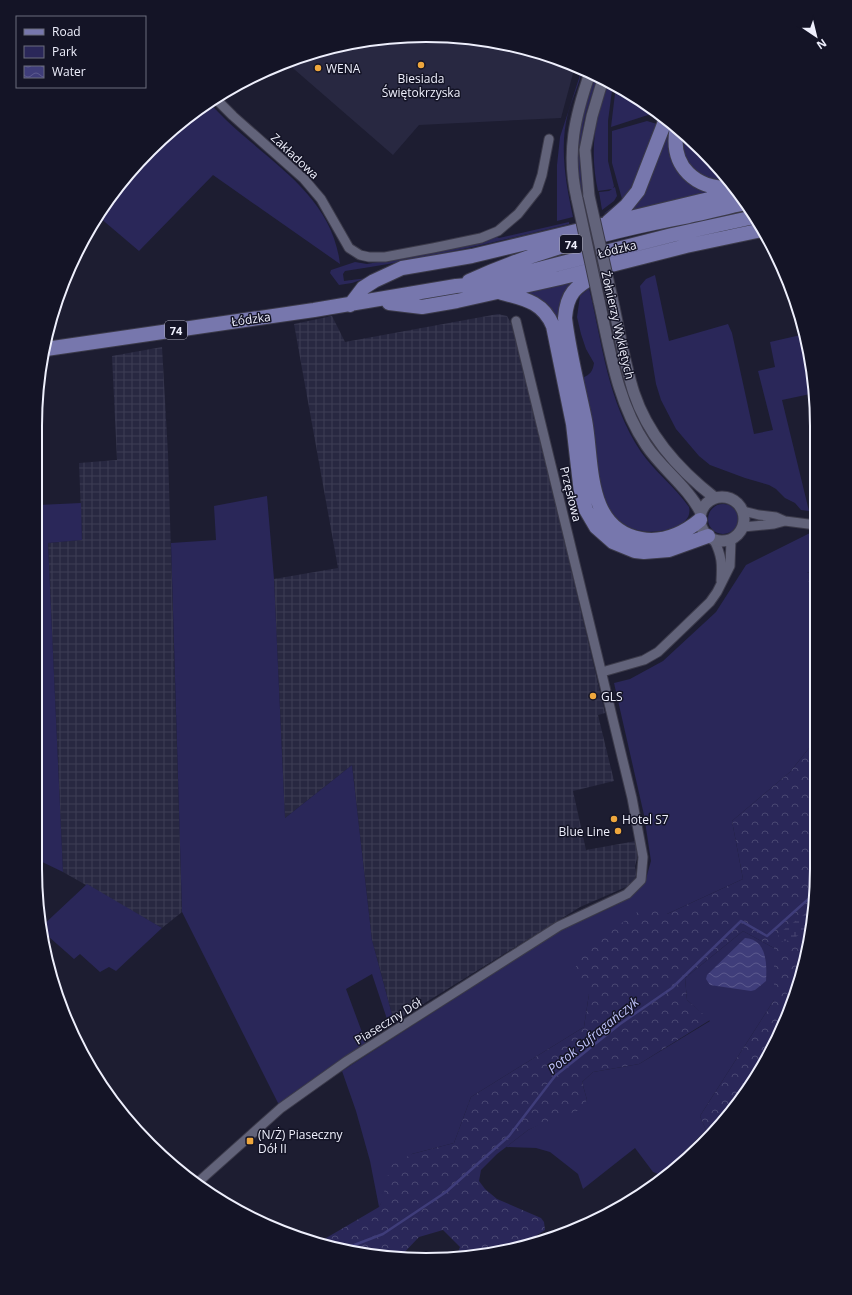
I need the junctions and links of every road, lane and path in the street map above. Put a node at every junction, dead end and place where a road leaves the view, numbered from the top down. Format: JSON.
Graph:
{"nodes":[{"id":1,"x":588,"y":78,"type":"edge"},
{"id":2,"x":601,"y":85,"type":"edge"},
{"id":3,"x":220,"y":102,"type":"edge"},
{"id":4,"x":664,"y":124,"type":"edge"},
{"id":5,"x":676,"y":135,"type":"edge"},
{"id":6,"x":549,"y":139,"type":"dead end"},
{"id":7,"x":728,"y":188,"type":"edge"},
{"id":8,"x":732,"y":193,"type":"edge"},
{"id":9,"x":740,"y":205,"type":"edge"},
{"id":10,"x":749,"y":218,"type":"edge"},
{"id":11,"x":607,"y":224,"type":"junction"},
{"id":12,"x":757,"y":231,"type":"edge"},
{"id":13,"x":614,"y":264,"type":"junction"},
{"id":14,"x":456,"y":286,"type":"junction"},
{"id":15,"x":497,"y":292,"type":"junction"},
{"id":16,"x":369,"y":301,"type":"junction"},
{"id":17,"x":350,"y":304,"type":"junction"},
{"id":18,"x":516,"y":321,"type":"dead end"},
{"id":19,"x":50,"y":348,"type":"edge"},
{"id":20,"x":568,"y":367,"type":"junction"},
{"id":21,"x":574,"y":393,"type":"junction"},
{"id":22,"x":715,"y":498,"type":"junction"},
{"id":23,"x":743,"y":511,"type":"junction"},
{"id":24,"x":700,"y":517,"type":"junction"},
{"id":25,"x":785,"y":521,"type":"junction"},
{"id":26,"x":810,"y":524,"type":"edge"},
{"id":27,"x":743,"y":527,"type":"junction"},
{"id":28,"x":711,"y":538,"type":"junction"},
{"id":29,"x":731,"y":540,"type":"junction"},
{"id":30,"x":721,"y":584,"type":"junction"},
{"id":31,"x":602,"y":672,"type":"junction"},
{"id":32,"x":609,"y":904,"type":"joint"},
{"id":33,"x":201,"y":1180,"type":"edge"}],
"edges":[{"from":1,"to":24,"type":"street","name":"Żołnierzy Wyklętych","bridge":true},
{"from":2,"to":22,"type":"street","name":"Żołnierzy Wyklętych","bridge":true},
{"from":3,"to":6,"type":"street","name":"Zakładowa"},
{"from":4,"to":11,"type":"main road"},
{"from":5,"to":7,"type":"main road"},
{"from":8,"to":11,"type":"main road"},
{"from":9,"to":14,"type":"main road","name":"Łódzka","number":"74"},
{"from":10,"to":14,"type":"main road","name":"Łódzka","number":"74"},
{"from":11,"to":17,"type":"main road"},
{"from":12,"to":13,"type":"main road"},
{"from":13,"to":15,"type":"main road"},
{"from":13,"to":20,"type":"main road"},
{"from":14,"to":16,"type":"main road","name":"Łódzka","number":"74"},
{"from":15,"to":16,"type":"main road"},
{"from":15,"to":20,"type":"main road"},
{"from":16,"to":17,"type":"main road","name":"Łódzka","number":"74"},
{"from":17,"to":19,"type":"main road","name":"Łódzka","number":"74"},
{"from":18,"to":31,"type":"street","name":"Przęsłowa"},
{"from":20,"to":21,"type":"main road"},
{"from":21,"to":24,"type":"main road"},
{"from":21,"to":28,"type":"main road"},
{"from":22,"to":23,"type":"street"},
{"from":22,"to":24,"type":"street"},
{"from":23,"to":25,"type":"street"},
{"from":23,"to":27,"type":"street"},
{"from":24,"to":28,"type":"street"},
{"from":25,"to":26,"type":"street"},
{"from":25,"to":27,"type":"street"},
{"from":27,"to":29,"type":"street"},
{"from":28,"to":29,"type":"street"},
{"from":28,"to":30,"type":"street"},
{"from":29,"to":30,"type":"street"},
{"from":30,"to":31,"type":"street"},
{"from":31,"to":32,"type":"street","name":"Przęsłowa"},
{"from":32,"to":33,"type":"street","name":"Piaseczny Dół"}]}
